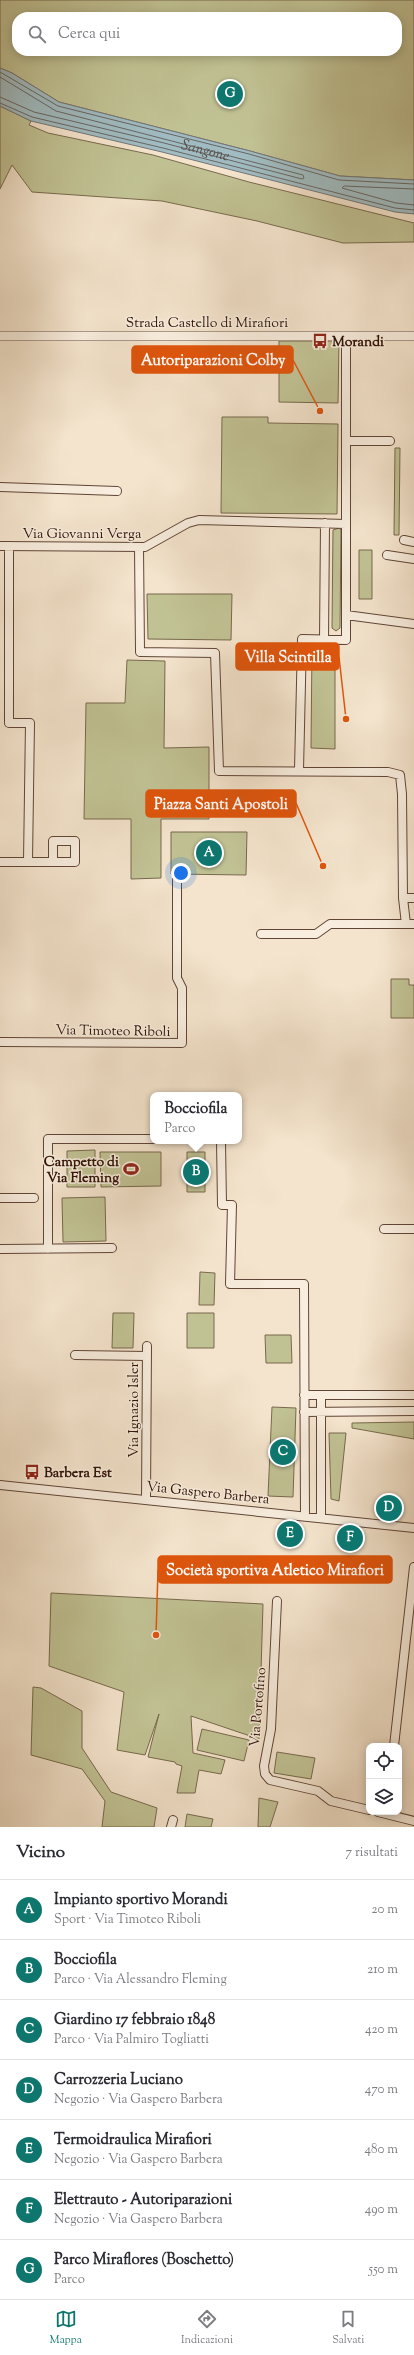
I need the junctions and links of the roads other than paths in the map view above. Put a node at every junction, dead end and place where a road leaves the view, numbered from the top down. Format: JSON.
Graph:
{"nodes":[{"id":1,"x":0,"y":336,"type":"edge"},
{"id":2,"x":346,"y":336,"type":"junction"},
{"id":3,"x":414,"y":336,"type":"edge"},
{"id":4,"x":346,"y":441,"type":"junction"},
{"id":5,"x":390,"y":441,"type":"dead end"},
{"id":6,"x":0,"y":487,"type":"edge"},
{"id":7,"x":117,"y":491,"type":"dead end"},
{"id":8,"x":325,"y":523,"type":"junction"},
{"id":9,"x":346,"y":524,"type":"junction"},
{"id":10,"x":404,"y":540,"type":"dead end"},
{"id":11,"x":414,"y":542,"type":"edge"},
{"id":12,"x":0,"y":546,"type":"edge"},
{"id":13,"x":9,"y":546,"type":"junction"},
{"id":14,"x":139,"y":547,"type":"junction"},
{"id":15,"x":387,"y":555,"type":"dead end"},
{"id":16,"x":414,"y":559,"type":"edge"},
{"id":17,"x":346,"y":615,"type":"junction"},
{"id":18,"x":414,"y":624,"type":"edge"},
{"id":19,"x":324,"y":640,"type":"junction"},
{"id":20,"x":299,"y":770,"type":"junction"},
{"id":21,"x":28,"y":861,"type":"junction"},
{"id":22,"x":0,"y":862,"type":"edge"},
{"id":23,"x":53,"y":862,"type":"dead end"},
{"id":24,"x":177,"y":880,"type":"dead end"},
{"id":25,"x":403,"y":898,"type":"junction"},
{"id":26,"x":414,"y":898,"type":"edge"},
{"id":27,"x":410,"y":924,"type":"edge"},
{"id":28,"x":261,"y":934,"type":"dead end"},
{"id":29,"x":0,"y":1042,"type":"edge"},
{"id":30,"x":150,"y":1139,"type":"edge"},
{"id":31,"x":221,"y":1144,"type":"edge"},
{"id":32,"x":0,"y":1198,"type":"edge"},
{"id":33,"x":34,"y":1198,"type":"dead end"},
{"id":34,"x":384,"y":1229,"type":"dead end"},
{"id":35,"x":414,"y":1229,"type":"edge"},
{"id":36,"x":112,"y":1248,"type":"dead end"},
{"id":37,"x":0,"y":1249,"type":"edge"},
{"id":38,"x":48,"y":1249,"type":"junction"},
{"id":39,"x":147,"y":1346,"type":"dead end"},
{"id":40,"x":74,"y":1355,"type":"dead end"},
{"id":41,"x":147,"y":1356,"type":"junction"},
{"id":42,"x":304,"y":1395,"type":"junction"},
{"id":43,"x":320,"y":1395,"type":"junction"},
{"id":44,"x":414,"y":1395,"type":"edge"},
{"id":45,"x":414,"y":1411,"type":"edge"},
{"id":46,"x":304,"y":1412,"type":"junction"},
{"id":47,"x":321,"y":1412,"type":"junction"},
{"id":48,"x":0,"y":1485,"type":"edge"},
{"id":49,"x":146,"y":1499,"type":"junction"},
{"id":50,"x":305,"y":1516,"type":"junction"},
{"id":51,"x":321,"y":1517,"type":"junction"},
{"id":52,"x":414,"y":1528,"type":"edge"},
{"id":53,"x":414,"y":1567,"type":"edge"},
{"id":54,"x":277,"y":1601,"type":"dead end"},
{"id":55,"x":410,"y":1624,"type":"edge"},
{"id":56,"x":394,"y":1743,"type":"edge"},
{"id":57,"x":366,"y":1809,"type":"edge"},
{"id":58,"x":394,"y":1815,"type":"edge"},
{"id":59,"x":414,"y":1821,"type":"edge"}],
"edges":[{"from":1,"to":2,"type":"street","name":"Strada Castello di Mirafiori"},
{"from":2,"to":3,"type":"street","name":"Strada Castello di Mirafiori"},
{"from":2,"to":4,"type":"street"},
{"from":4,"to":5,"type":"street"},
{"from":4,"to":9,"type":"street"},
{"from":6,"to":7,"type":"street"},
{"from":8,"to":9,"type":"street","name":"Via Giovanni Verga"},
{"from":8,"to":14,"type":"street","name":"Via Giovanni Verga"},
{"from":8,"to":19,"type":"street"},
{"from":9,"to":17,"type":"street"},
{"from":10,"to":11,"type":"street"},
{"from":12,"to":13,"type":"street","name":"Via Giovanni Verga"},
{"from":13,"to":14,"type":"street","name":"Via Giovanni Verga"},
{"from":13,"to":21,"type":"street"},
{"from":14,"to":20,"type":"street"},
{"from":15,"to":16,"type":"street"},
{"from":17,"to":18,"type":"street"},
{"from":17,"to":19,"type":"street"},
{"from":19,"to":20,"type":"street"},
{"from":20,"to":25,"type":"street"},
{"from":21,"to":22,"type":"street"},
{"from":21,"to":23,"type":"street"},
{"from":24,"to":29,"type":"street","name":"Via Timoteo Riboli"},
{"from":25,"to":26,"type":"street"},
{"from":25,"to":27,"type":"street"},
{"from":27,"to":28,"type":"street"},
{"from":30,"to":38,"type":"street"},
{"from":31,"to":42,"type":"street"},
{"from":32,"to":33,"type":"street"},
{"from":34,"to":35,"type":"street"},
{"from":36,"to":38,"type":"street"},
{"from":37,"to":38,"type":"street"},
{"from":39,"to":41,"type":"street","name":"Via Ignazio Isler"},
{"from":40,"to":41,"type":"street"},
{"from":41,"to":49,"type":"street","name":"Via Ignazio Isler"},
{"from":42,"to":43,"type":"street"},
{"from":42,"to":46,"type":"street"},
{"from":43,"to":44,"type":"street"},
{"from":43,"to":47,"type":"street"},
{"from":45,"to":47,"type":"street"},
{"from":46,"to":47,"type":"street"},
{"from":46,"to":50,"type":"street"},
{"from":47,"to":51,"type":"street"},
{"from":48,"to":49,"type":"street","name":"Via Gaspero Barbera"},
{"from":49,"to":50,"type":"street","name":"Via Gaspero Barbera"},
{"from":50,"to":51,"type":"street","name":"Via Gaspero Barbera"},
{"from":51,"to":52,"type":"street","name":"Via Gaspero Barbera"},
{"from":53,"to":55,"type":"street"},
{"from":54,"to":57,"type":"street","name":"Via Portofino"},
{"from":55,"to":56,"type":"street"},
{"from":58,"to":59,"type":"street"}]}
